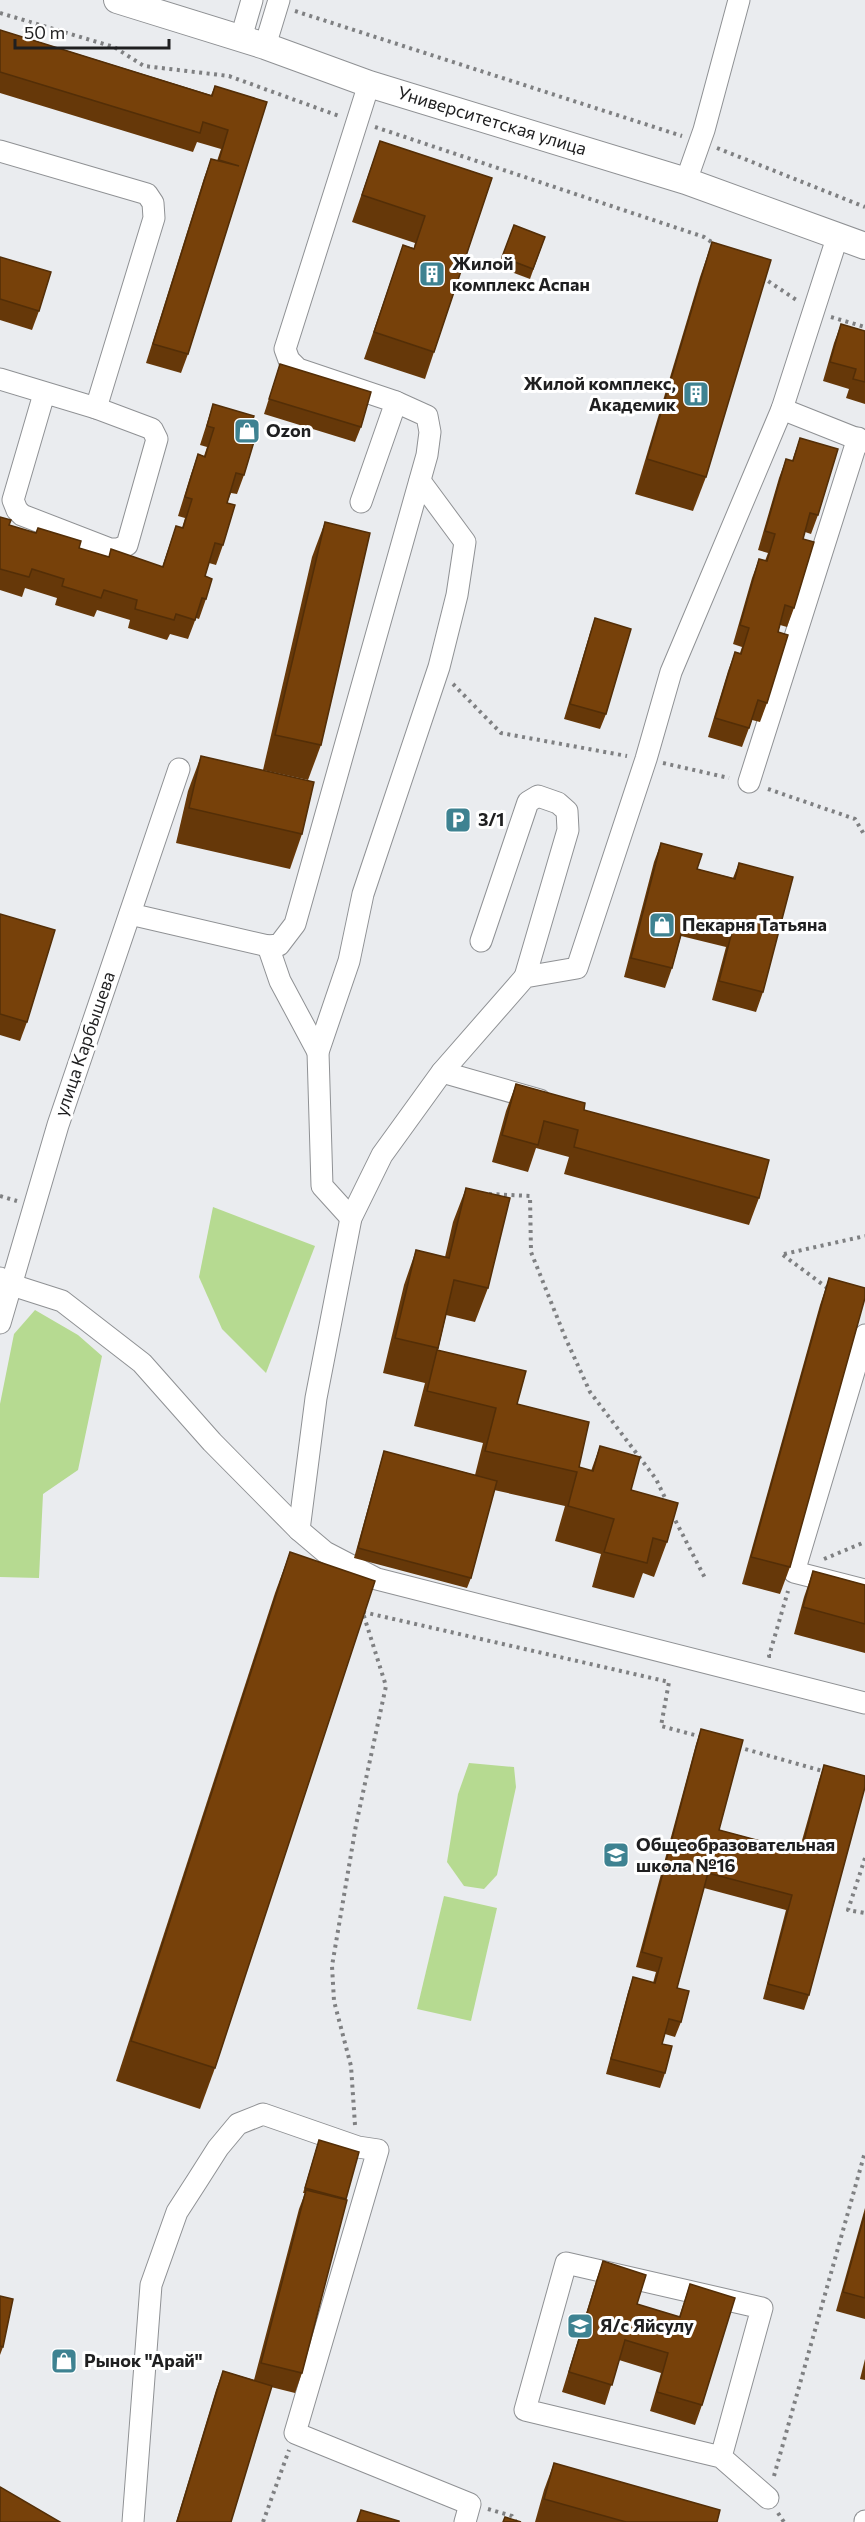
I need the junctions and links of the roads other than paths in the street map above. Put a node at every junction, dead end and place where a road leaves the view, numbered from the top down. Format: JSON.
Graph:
{"nodes":[{"id":1,"x":117,"y":0,"type":"edge"},
{"id":2,"x":252,"y":0,"type":"edge"},
{"id":3,"x":739,"y":0,"type":"edge"},
{"id":4,"x":278,"y":3,"type":"edge"},
{"id":5,"x":241,"y":38,"type":"junction"},
{"id":6,"x":265,"y":46,"type":"junction"},
{"id":7,"x":369,"y":84,"type":"junction"},
{"id":8,"x":0,"y":151,"type":"edge"},
{"id":9,"x":686,"y":182,"type":"junction"},
{"id":10,"x":838,"y":235,"type":"junction"},
{"id":11,"x":865,"y":246,"type":"edge"},
{"id":12,"x":0,"y":380,"type":"edge"},
{"id":13,"x":45,"y":394,"type":"junction"},
{"id":14,"x":396,"y":402,"type":"junction"},
{"id":15,"x":96,"y":408,"type":"junction"},
{"id":16,"x":782,"y":408,"type":"junction"},
{"id":17,"x":862,"y":440,"type":"edge"},
{"id":18,"x":420,"y":481,"type":"junction"},
{"id":19,"x":361,"y":502,"type":"dead end"},
{"id":20,"x":179,"y":769,"type":"dead end"},
{"id":21,"x":749,"y":782,"type":"dead end"},
{"id":22,"x":130,"y":914,"type":"junction"},
{"id":23,"x":481,"y":941,"type":"dead end"},
{"id":24,"x":268,"y":946,"type":"junction"},
{"id":25,"x":525,"y":977,"type":"junction"},
{"id":26,"x":318,"y":1052,"type":"junction"},
{"id":27,"x":442,"y":1072,"type":"junction"},
{"id":28,"x":562,"y":1107,"type":"edge"},
{"id":29,"x":351,"y":1218,"type":"junction"},
{"id":30,"x":6,"y":1282,"type":"edge"},
{"id":31,"x":0,"y":1323,"type":"edge"},
{"id":32,"x":865,"y":1335,"type":"edge"},
{"id":33,"x":299,"y":1530,"type":"junction"},
{"id":34,"x":865,"y":1590,"type":"edge"},
{"id":35,"x":865,"y":1703,"type":"edge"},
{"id":36,"x":720,"y":2457,"type":"junction"},
{"id":37,"x":768,"y":2498,"type":"road end"},
{"id":38,"x":468,"y":2513,"type":"edge"},
{"id":39,"x":133,"y":2522,"type":"edge"}],
"edges":[{"from":1,"to":5,"type":"main road","name":"Университетская улица"},
{"from":2,"to":5,"type":"street"},
{"from":3,"to":9,"type":"street"},
{"from":4,"to":6,"type":"street"},
{"from":5,"to":6,"type":"main road","name":"Университетская улица"},
{"from":6,"to":7,"type":"main road","name":"Университетская улица"},
{"from":7,"to":9,"type":"main road","name":"Университетская улица"},
{"from":7,"to":14,"type":"street"},
{"from":8,"to":15,"type":"street"},
{"from":9,"to":10,"type":"main road","name":"Университетская улица"},
{"from":10,"to":11,"type":"main road","name":"Университетская улица"},
{"from":10,"to":16,"type":"street"},
{"from":12,"to":13,"type":"street"},
{"from":13,"to":15,"type":"street"},
{"from":13,"to":15,"type":"street"},
{"from":14,"to":18,"type":"street"},
{"from":14,"to":19,"type":"street"},
{"from":16,"to":17,"type":"street"},
{"from":16,"to":25,"type":"street"},
{"from":17,"to":21,"type":"street"},
{"from":18,"to":24,"type":"street"},
{"from":18,"to":26,"type":"street"},
{"from":20,"to":22,"type":"street","name":"улица Карбышева"},
{"from":22,"to":24,"type":"street"},
{"from":22,"to":30,"type":"street","name":"улица Карбышева"},
{"from":23,"to":25,"type":"street"},
{"from":24,"to":26,"type":"street"},
{"from":25,"to":27,"type":"street"},
{"from":26,"to":29,"type":"street"},
{"from":27,"to":28,"type":"street"},
{"from":27,"to":29,"type":"street"},
{"from":29,"to":33,"type":"street"},
{"from":30,"to":31,"type":"street","name":"улица Карбышева"},
{"from":30,"to":33,"type":"street"},
{"from":32,"to":34,"type":"street"},
{"from":33,"to":35,"type":"street"},
{"from":36,"to":36,"type":"street"},
{"from":36,"to":37,"type":"street"},
{"from":38,"to":39,"type":"street"}]}
